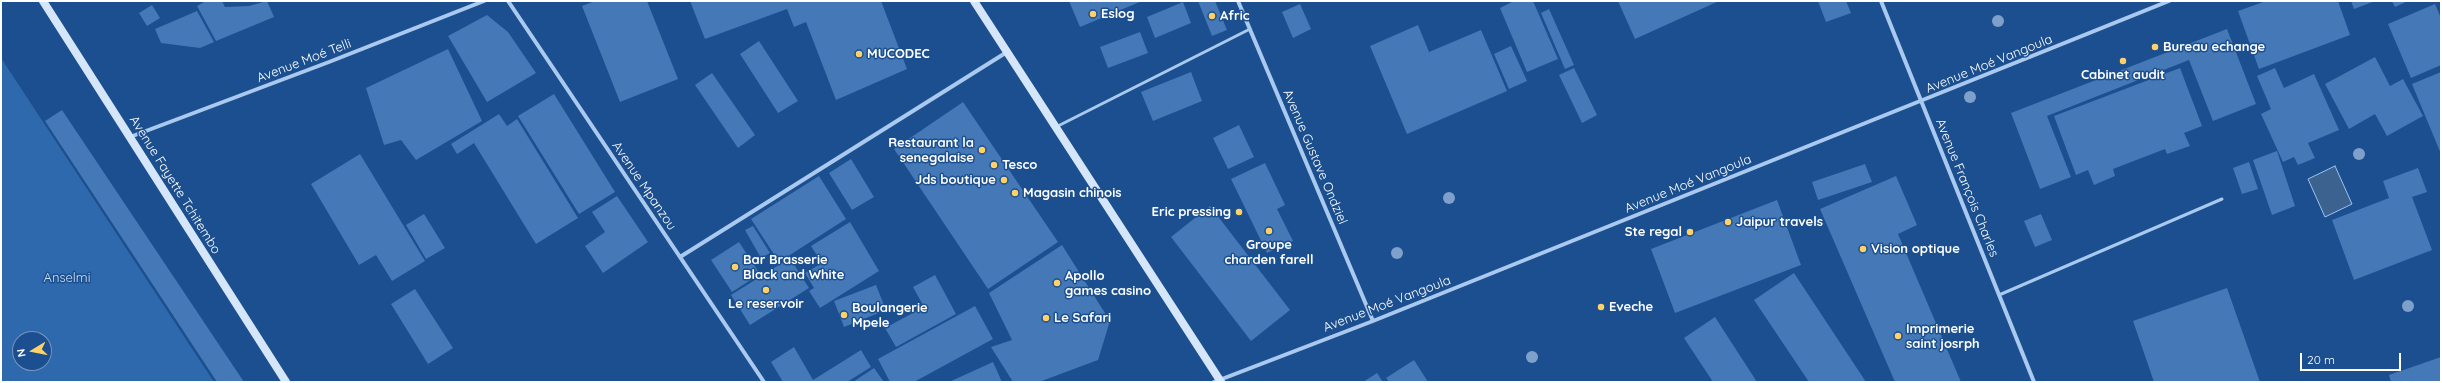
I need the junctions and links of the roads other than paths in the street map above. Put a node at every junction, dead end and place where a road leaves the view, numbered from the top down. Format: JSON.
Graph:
{"nodes":[{"id":1,"x":43,"y":1,"type":"edge"},
{"id":2,"x":484,"y":1,"type":"edge"},
{"id":3,"x":508,"y":1,"type":"edge"},
{"id":4,"x":974,"y":1,"type":"edge"},
{"id":5,"x":1238,"y":1,"type":"edge"},
{"id":6,"x":1881,"y":1,"type":"edge"},
{"id":7,"x":2169,"y":1,"type":"edge"},
{"id":8,"x":1250,"y":29,"type":"junction"},
{"id":9,"x":1007,"y":52,"type":"junction"},
{"id":10,"x":1922,"y":102,"type":"junction"},
{"id":11,"x":1056,"y":127,"type":"junction"},
{"id":12,"x":130,"y":136,"type":"junction"},
{"id":13,"x":2222,"y":200,"type":"dead end"},
{"id":14,"x":680,"y":257,"type":"junction"},
{"id":15,"x":1999,"y":295,"type":"junction"},
{"id":16,"x":1373,"y":321,"type":"junction"},
{"id":17,"x":1218,"y":381,"type":"edge"},
{"id":18,"x":286,"y":382,"type":"edge"},
{"id":19,"x":764,"y":382,"type":"edge"},
{"id":20,"x":2034,"y":382,"type":"edge"}],
"edges":[{"from":1,"to":12,"type":"main road","name":"Avenue Fayette Tchitembo"},
{"from":2,"to":12,"type":"street","name":"Avenue Moé Telli"},
{"from":3,"to":14,"type":"street","name":"Avenue Mpanzou"},
{"from":4,"to":9,"type":"main road"},
{"from":5,"to":8,"type":"street","name":"Avenue Gustave Ondziel"},
{"from":6,"to":10,"type":"street","name":"Avenue François Charles"},
{"from":7,"to":10,"type":"street","name":"Avenue Moé Vangoula"},
{"from":8,"to":11,"type":"lane"},
{"from":8,"to":16,"type":"street","name":"Avenue Gustave Ondziel"},
{"from":9,"to":11,"type":"main road"},
{"from":9,"to":14,"type":"street"},
{"from":10,"to":15,"type":"street","name":"Avenue François Charles"},
{"from":10,"to":16,"type":"street","name":"Avenue Moé Vangoula"},
{"from":11,"to":17,"type":"main road"},
{"from":12,"to":18,"type":"main road","name":"Avenue Fayette Tchitembo"},
{"from":13,"to":15,"type":"lane"},
{"from":14,"to":19,"type":"street","name":"Avenue Mpanzou"},
{"from":15,"to":20,"type":"street","name":"Avenue François Charles"},
{"from":16,"to":17,"type":"street","name":"Avenue Moé Vangoula"}]}
